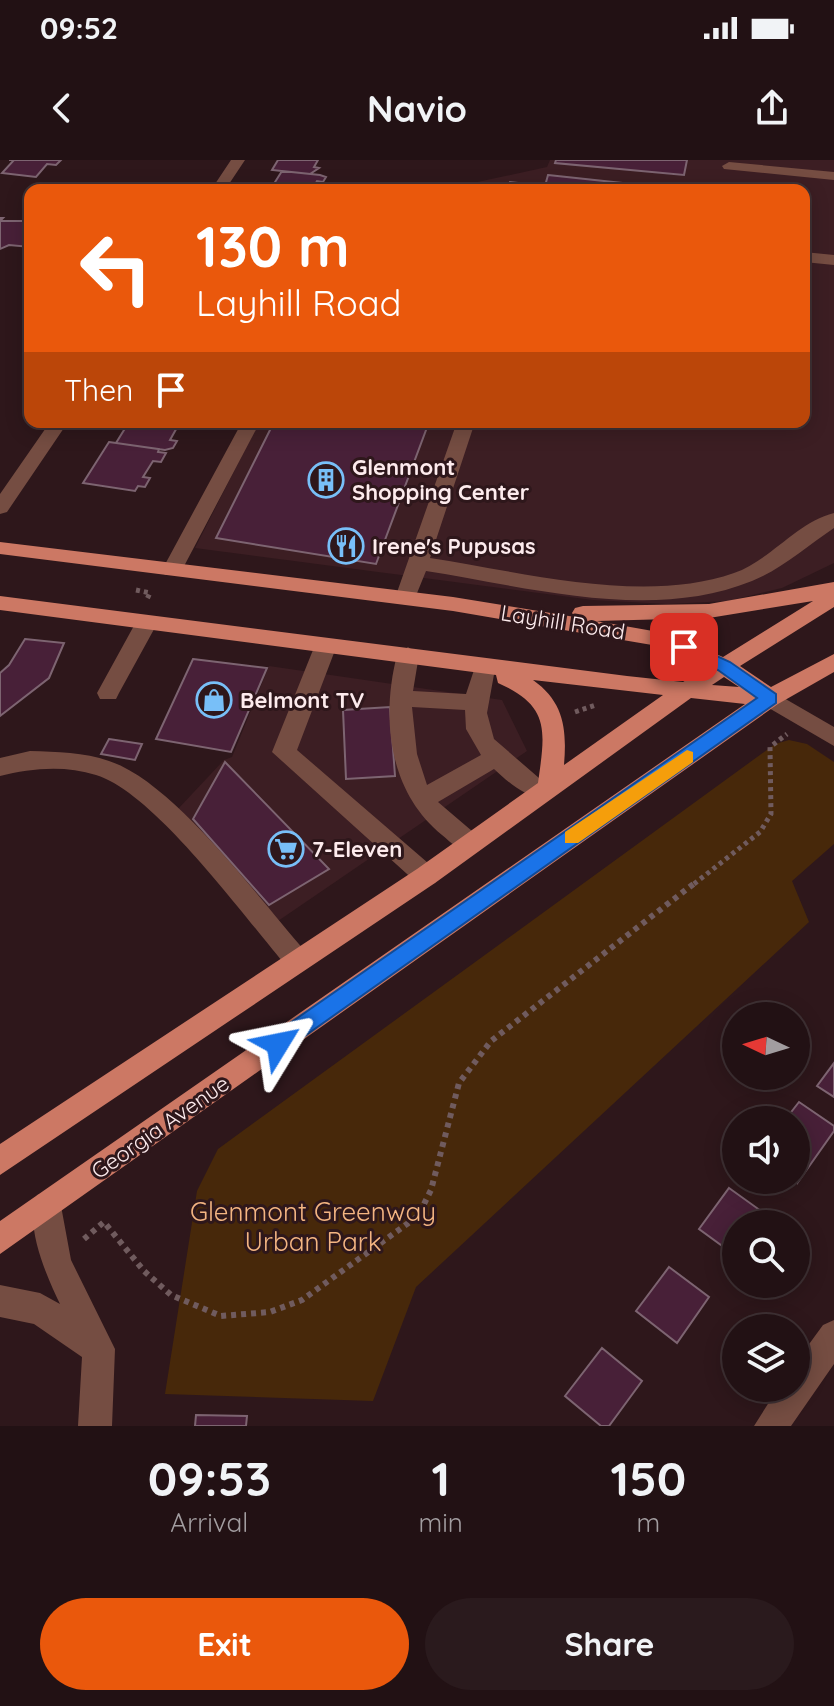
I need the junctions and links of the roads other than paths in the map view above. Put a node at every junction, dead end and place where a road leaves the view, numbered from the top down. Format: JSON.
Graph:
{"nodes":[{"id":1,"x":238,"y":160,"type":"edge"},
{"id":2,"x":729,"y":166,"type":"dead end"},
{"id":3,"x":834,"y":176,"type":"edge"},
{"id":4,"x":222,"y":184,"type":"edge"},
{"id":5,"x":810,"y":258,"type":"edge"},
{"id":6,"x":834,"y":260,"type":"edge"},
{"id":7,"x":55,"y":428,"type":"edge"},
{"id":8,"x":248,"y":428,"type":"edge"},
{"id":9,"x":464,"y":428,"type":"edge"},
{"id":10,"x":0,"y":508,"type":"edge"},
{"id":11,"x":834,"y":519,"type":"edge"},
{"id":12,"x":0,"y":548,"type":"edge"},
{"id":13,"x":418,"y":563,"type":"junction"},
{"id":14,"x":172,"y":570,"type":"junction"},
{"id":15,"x":834,"y":589,"type":"edge"},
{"id":16,"x":834,"y":597,"type":"edge"},
{"id":17,"x":406,"y":598,"type":"junction"},
{"id":18,"x":2,"y":606,"type":"edge"},
{"id":19,"x":477,"y":608,"type":"junction"},
{"id":20,"x":147,"y":622,"type":"junction"},
{"id":21,"x":326,"y":645,"type":"junction"},
{"id":22,"x":408,"y":655,"type":"junction"},
{"id":23,"x":834,"y":662,"type":"edge"},
{"id":24,"x":475,"y":666,"type":"junction"},
{"id":25,"x":724,"y":666,"type":"junction"},
{"id":26,"x":685,"y":691,"type":"junction"},
{"id":27,"x":108,"y":693,"type":"dead end"},
{"id":28,"x":399,"y":698,"type":"junction"},
{"id":29,"x":770,"y":698,"type":"junction"},
{"id":30,"x":477,"y":703,"type":"junction"},
{"id":31,"x":834,"y":738,"type":"edge"},
{"id":32,"x":495,"y":758,"type":"junction"},
{"id":33,"x":0,"y":767,"type":"edge"},
{"id":34,"x":546,"y":788,"type":"junction"},
{"id":35,"x":423,"y":799,"type":"junction"},
{"id":36,"x":470,"y":844,"type":"junction"},
{"id":37,"x":426,"y":876,"type":"junction"},
{"id":38,"x":297,"y":960,"type":"junction"},
{"id":39,"x":0,"y":1161,"type":"edge"},
{"id":40,"x":48,"y":1205,"type":"junction"},
{"id":41,"x":1,"y":1236,"type":"edge"},
{"id":42,"x":0,"y":1301,"type":"edge"},
{"id":43,"x":834,"y":1336,"type":"edge"},
{"id":44,"x":99,"y":1349,"type":"junction"},
{"id":45,"x":95,"y":1426,"type":"edge"},
{"id":46,"x":771,"y":1426,"type":"edge"}],
"edges":[{"from":1,"to":4,"type":"street"},
{"from":2,"to":3,"type":"street"},
{"from":5,"to":6,"type":"street"},
{"from":7,"to":10,"type":"street"},
{"from":8,"to":14,"type":"street"},
{"from":9,"to":13,"type":"street"},
{"from":11,"to":13,"type":"street"},
{"from":12,"to":14,"type":"main road","name":"Layhill Road"},
{"from":13,"to":17,"type":"street"},
{"from":14,"to":17,"type":"main road","name":"Layhill Road"},
{"from":15,"to":19,"type":"main road"},
{"from":16,"to":25,"type":"main road"},
{"from":17,"to":19,"type":"main road","name":"Layhill Road"},
{"from":18,"to":20,"type":"main road"},
{"from":19,"to":25,"type":"main road","name":"Layhill Road"},
{"from":20,"to":21,"type":"main road"},
{"from":20,"to":27,"type":"street"},
{"from":21,"to":22,"type":"main road"},
{"from":21,"to":37,"type":"street"},
{"from":22,"to":24,"type":"main road"},
{"from":22,"to":28,"type":"street"},
{"from":23,"to":29,"type":"main road","name":"Georgia Avenue"},
{"from":24,"to":26,"type":"main road"},
{"from":24,"to":30,"type":"street"},
{"from":24,"to":34,"type":"main road"},
{"from":25,"to":26,"type":"main road"},
{"from":25,"to":29,"type":"main road","name":"Layhill Road"},
{"from":26,"to":29,"type":"main road"},
{"from":26,"to":34,"type":"main road"},
{"from":28,"to":30,"type":"street"},
{"from":28,"to":35,"type":"street"},
{"from":29,"to":31,"type":"street"},
{"from":29,"to":40,"type":"main road","name":"Georgia Avenue"},
{"from":30,"to":32,"type":"street"},
{"from":32,"to":34,"type":"street"},
{"from":32,"to":35,"type":"street"},
{"from":33,"to":38,"type":"street"},
{"from":34,"to":36,"type":"main road"},
{"from":35,"to":36,"type":"street"},
{"from":36,"to":37,"type":"main road"},
{"from":37,"to":38,"type":"main road"},
{"from":38,"to":39,"type":"main road"},
{"from":40,"to":41,"type":"main road","name":"Georgia Avenue"},
{"from":40,"to":44,"type":"street"},
{"from":42,"to":44,"type":"street"},
{"from":43,"to":46,"type":"street"},
{"from":44,"to":45,"type":"street"}]}
